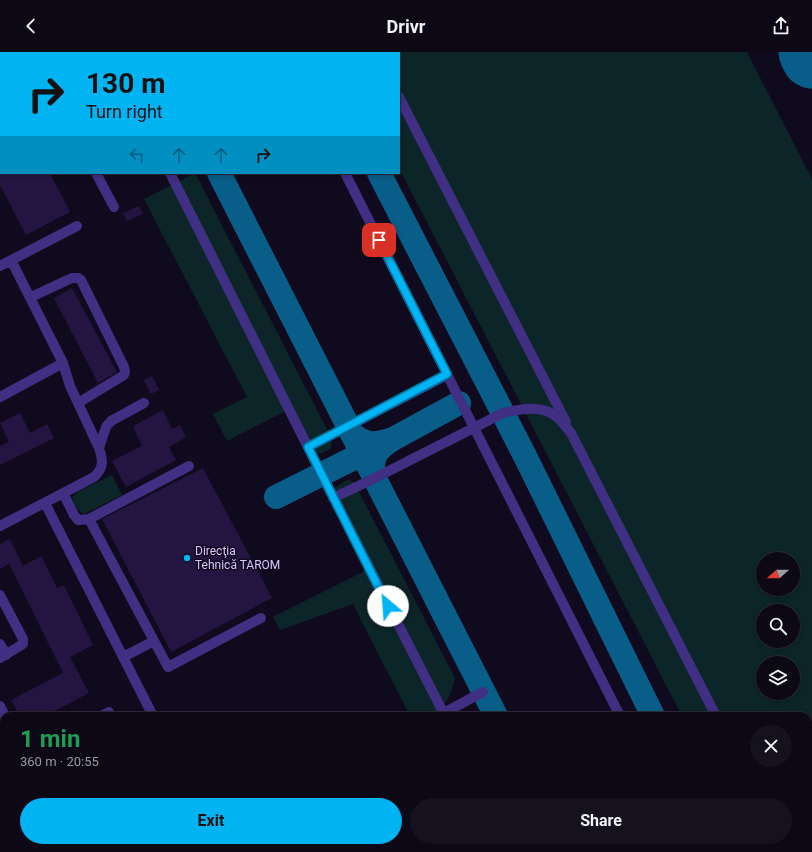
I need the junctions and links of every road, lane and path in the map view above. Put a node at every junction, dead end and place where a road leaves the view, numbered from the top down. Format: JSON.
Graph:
{"nodes":[{"id":1,"x":400,"y":99,"type":"edge"},
{"id":2,"x":97,"y":174,"type":"edge"},
{"id":3,"x":171,"y":174,"type":"edge"},
{"id":4,"x":346,"y":174,"type":"edge"},
{"id":5,"x":114,"y":207,"type":"dead end"},
{"id":6,"x":77,"y":226,"type":"dead end"},
{"id":7,"x":12,"y":260,"type":"junction"},
{"id":8,"x":0,"y":266,"type":"edge"},
{"id":9,"x":31,"y":297,"type":"junction"},
{"id":10,"x":63,"y":363,"type":"junction"},
{"id":11,"x":447,"y":374,"type":"junction"},
{"id":12,"x":0,"y":397,"type":"edge"},
{"id":13,"x":78,"y":403,"type":"junction"},
{"id":14,"x":144,"y":404,"type":"dead end"},
{"id":15,"x":474,"y":428,"type":"junction"},
{"id":16,"x":571,"y":433,"type":"junction"},
{"id":17,"x":308,"y":447,"type":"junction"},
{"id":18,"x":99,"y":448,"type":"junction"},
{"id":19,"x":189,"y":466,"type":"dead end"},
{"id":20,"x":63,"y":493,"type":"junction"},
{"id":21,"x":333,"y":498,"type":"junction"},
{"id":22,"x":45,"y":503,"type":"junction"},
{"id":23,"x":89,"y":519,"type":"junction"},
{"id":24,"x":1,"y":524,"type":"edge"},
{"id":25,"x":0,"y":595,"type":"edge"},
{"id":26,"x":261,"y":618,"type":"dead end"},
{"id":27,"x":154,"y":641,"type":"junction"},
{"id":28,"x":0,"y":644,"type":"edge"},
{"id":29,"x":3,"y":656,"type":"edge"},
{"id":30,"x":123,"y":657,"type":"junction"},
{"id":31,"x":483,"y":692,"type":"dead end"},
{"id":32,"x":151,"y":712,"type":"edge"},
{"id":33,"x":440,"y":712,"type":"edge"},
{"id":34,"x":447,"y":712,"type":"edge"},
{"id":35,"x":618,"y":712,"type":"edge"},
{"id":36,"x":714,"y":712,"type":"edge"}],
"edges":[{"from":1,"to":16,"type":"lane"},
{"from":2,"to":5,"type":"lane"},
{"from":3,"to":17,"type":"lane"},
{"from":4,"to":11,"type":"lane"},
{"from":6,"to":7,"type":"lane"},
{"from":7,"to":8,"type":"lane"},
{"from":7,"to":9,"type":"lane"},
{"from":9,"to":10,"type":"lane"},
{"from":9,"to":13,"type":"lane"},
{"from":10,"to":12,"type":"lane"},
{"from":10,"to":13,"type":"lane"},
{"from":11,"to":15,"type":"lane"},
{"from":11,"to":17,"type":"lane"},
{"from":13,"to":18,"type":"lane"},
{"from":14,"to":18,"type":"lane"},
{"from":15,"to":16,"type":"lane"},
{"from":15,"to":21,"type":"lane"},
{"from":15,"to":35,"type":"lane"},
{"from":16,"to":36,"type":"lane"},
{"from":17,"to":21,"type":"lane"},
{"from":18,"to":20,"type":"lane"},
{"from":19,"to":23,"type":"lane"},
{"from":20,"to":22,"type":"lane"},
{"from":20,"to":23,"type":"lane"},
{"from":21,"to":33,"type":"lane"},
{"from":22,"to":24,"type":"lane"},
{"from":22,"to":30,"type":"lane"},
{"from":23,"to":27,"type":"lane"},
{"from":25,"to":29,"type":"lane"},
{"from":26,"to":27,"type":"lane"},
{"from":27,"to":30,"type":"lane"},
{"from":28,"to":29,"type":"lane"},
{"from":30,"to":32,"type":"lane"},
{"from":31,"to":34,"type":"lane"}]}
